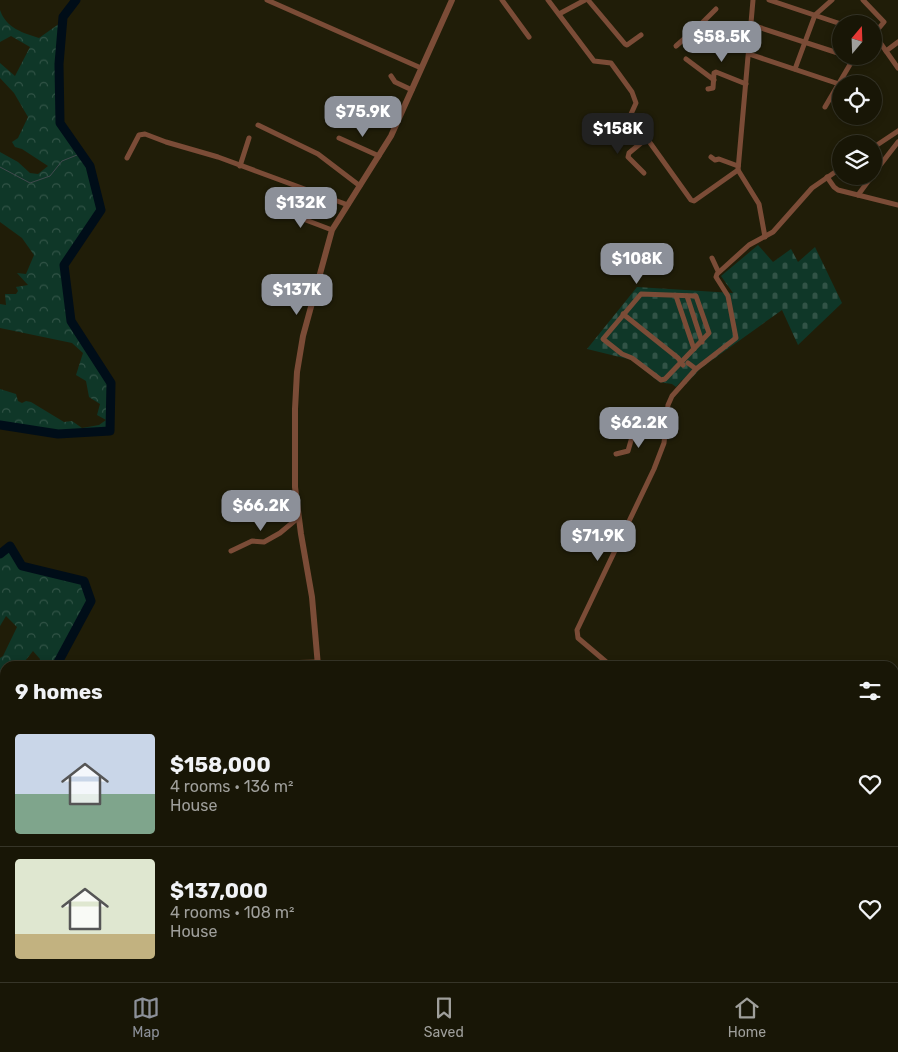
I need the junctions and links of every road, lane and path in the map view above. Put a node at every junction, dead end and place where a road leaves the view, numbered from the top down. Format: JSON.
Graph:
{"nodes":[{"id":1,"x":267,"y":0,"type":"edge"},
{"id":2,"x":452,"y":0,"type":"edge"},
{"id":3,"x":502,"y":0,"type":"edge"},
{"id":4,"x":548,"y":0,"type":"edge"},
{"id":5,"x":586,"y":0,"type":"edge"},
{"id":6,"x":753,"y":0,"type":"edge"},
{"id":7,"x":769,"y":0,"type":"edge"},
{"id":8,"x":820,"y":0,"type":"edge"},
{"id":9,"x":832,"y":0,"type":"edge"},
{"id":10,"x":863,"y":0,"type":"edge"},
{"id":11,"x":825,"y":6,"type":"junction"},
{"id":12,"x":716,"y":9,"type":"dead end"},
{"id":13,"x":559,"y":14,"type":"junction"},
{"id":14,"x":815,"y":15,"type":"junction"},
{"id":15,"x":877,"y":15,"type":"edge"},
{"id":16,"x":832,"y":21,"type":"edge"},
{"id":17,"x":752,"y":25,"type":"junction"},
{"id":18,"x":700,"y":26,"type":"junction"},
{"id":19,"x":641,"y":35,"type":"dead end"},
{"id":20,"x":529,"y":37,"type":"dead end"},
{"id":21,"x":805,"y":42,"type":"junction"},
{"id":22,"x":898,"y":42,"type":"edge"},
{"id":23,"x":676,"y":46,"type":"dead end"},
{"id":24,"x":882,"y":46,"type":"edge"},
{"id":25,"x":749,"y":51,"type":"junction"},
{"id":26,"x":832,"y":51,"type":"edge"},
{"id":27,"x":886,"y":51,"type":"junction"},
{"id":28,"x":686,"y":59,"type":"dead end"},
{"id":29,"x":898,"y":67,"type":"edge"},
{"id":30,"x":422,"y":68,"type":"junction"},
{"id":31,"x":795,"y":69,"type":"junction"},
{"id":32,"x":391,"y":76,"type":"dead end"},
{"id":33,"x":714,"y":80,"type":"junction"},
{"id":34,"x":832,"y":81,"type":"edge"},
{"id":35,"x":746,"y":84,"type":"junction"},
{"id":36,"x":708,"y":88,"type":"dead end"},
{"id":37,"x":412,"y":90,"type":"junction"},
{"id":38,"x":832,"y":96,"type":"edge"},
{"id":39,"x":825,"y":107,"type":"dead end"},
{"id":40,"x":258,"y":125,"type":"dead end"},
{"id":41,"x":898,"y":131,"type":"edge"},
{"id":42,"x":249,"y":138,"type":"dead end"},
{"id":43,"x":339,"y":138,"type":"dead end"},
{"id":44,"x":647,"y":138,"type":"junction"},
{"id":45,"x":882,"y":142,"type":"edge"},
{"id":46,"x":898,"y":142,"type":"edge"},
{"id":47,"x":379,"y":156,"type":"junction"},
{"id":48,"x":712,"y":157,"type":"dead end"},
{"id":49,"x":127,"y":158,"type":"dead end"},
{"id":50,"x":882,"y":163,"type":"edge"},
{"id":51,"x":240,"y":166,"type":"junction"},
{"id":52,"x":738,"y":168,"type":"junction"},
{"id":53,"x":644,"y":173,"type":"dead end"},
{"id":54,"x":832,"y":174,"type":"edge"},
{"id":55,"x":827,"y":177,"type":"junction"},
{"id":56,"x":865,"y":185,"type":"edge"},
{"id":57,"x":360,"y":186,"type":"junction"},
{"id":58,"x":858,"y":194,"type":"junction"},
{"id":59,"x":348,"y":205,"type":"junction"},
{"id":60,"x":898,"y":205,"type":"edge"},
{"id":61,"x":276,"y":209,"type":"dead end"},
{"id":62,"x":332,"y":230,"type":"junction"},
{"id":63,"x":765,"y":237,"type":"junction"},
{"id":64,"x":712,"y":258,"type":"dead end"},
{"id":65,"x":718,"y":271,"type":"junction"},
{"id":66,"x":676,"y":296,"type":"junction"},
{"id":67,"x":687,"y":296,"type":"junction"},
{"id":68,"x":623,"y":314,"type":"junction"},
{"id":69,"x":702,"y":342,"type":"junction"},
{"id":70,"x":694,"y":348,"type":"junction"},
{"id":71,"x":683,"y":362,"type":"junction"},
{"id":72,"x":694,"y":371,"type":"junction"},
{"id":73,"x":665,"y":433,"type":"junction"},
{"id":74,"x":616,"y":454,"type":"dead end"},
{"id":75,"x":298,"y":518,"type":"junction"},
{"id":76,"x":231,"y":551,"type":"dead end"},
{"id":77,"x":318,"y":661,"type":"edge"},
{"id":78,"x":605,"y":661,"type":"edge"}],
"edges":[{"from":1,"to":30,"type":"street"},
{"from":2,"to":30,"type":"street"},
{"from":3,"to":20,"type":"street"},
{"from":4,"to":13,"type":"street"},
{"from":5,"to":13,"type":"street"},
{"from":5,"to":19,"type":"street"},
{"from":6,"to":17,"type":"street"},
{"from":7,"to":14,"type":"street"},
{"from":8,"to":11,"type":"street"},
{"from":9,"to":11,"type":"street"},
{"from":10,"to":15,"type":"street"},
{"from":11,"to":14,"type":"street"},
{"from":12,"to":18,"type":"street"},
{"from":13,"to":44,"type":"street"},
{"from":14,"to":16,"type":"street"},
{"from":14,"to":21,"type":"street"},
{"from":17,"to":21,"type":"street"},
{"from":17,"to":25,"type":"street"},
{"from":18,"to":23,"type":"street"},
{"from":18,"to":25,"type":"street"},
{"from":21,"to":26,"type":"street"},
{"from":21,"to":31,"type":"street"},
{"from":22,"to":27,"type":"street"},
{"from":24,"to":27,"type":"street"},
{"from":25,"to":31,"type":"street"},
{"from":25,"to":35,"type":"street"},
{"from":27,"to":29,"type":"street"},
{"from":28,"to":33,"type":"street"},
{"from":30,"to":37,"type":"street"},
{"from":31,"to":34,"type":"street"},
{"from":32,"to":37,"type":"street"},
{"from":33,"to":35,"type":"street"},
{"from":33,"to":36,"type":"street"},
{"from":35,"to":52,"type":"street"},
{"from":37,"to":47,"type":"street"},
{"from":38,"to":39,"type":"street"},
{"from":40,"to":57,"type":"street"},
{"from":41,"to":45,"type":"street"},
{"from":42,"to":51,"type":"street"},
{"from":43,"to":47,"type":"street"},
{"from":44,"to":52,"type":"street"},
{"from":44,"to":53,"type":"street"},
{"from":46,"to":50,"type":"street"},
{"from":47,"to":57,"type":"street"},
{"from":48,"to":52,"type":"street"},
{"from":49,"to":51,"type":"street"},
{"from":51,"to":59,"type":"street"},
{"from":52,"to":63,"type":"street"},
{"from":54,"to":55,"type":"street"},
{"from":55,"to":58,"type":"street"},
{"from":55,"to":63,"type":"street"},
{"from":56,"to":58,"type":"street"},
{"from":57,"to":59,"type":"street"},
{"from":58,"to":60,"type":"street"},
{"from":59,"to":62,"type":"street"},
{"from":61,"to":62,"type":"street"},
{"from":62,"to":75,"type":"street"},
{"from":63,"to":65,"type":"street"},
{"from":64,"to":65,"type":"street"},
{"from":65,"to":72,"type":"street"},
{"from":66,"to":67,"type":"street"},
{"from":66,"to":68,"type":"street"},
{"from":66,"to":70,"type":"street"},
{"from":67,"to":69,"type":"street"},
{"from":67,"to":69,"type":"street"},
{"from":68,"to":71,"type":"street"},
{"from":68,"to":71,"type":"street"},
{"from":69,"to":70,"type":"street"},
{"from":70,"to":71,"type":"street"},
{"from":71,"to":72,"type":"street"},
{"from":72,"to":73,"type":"street"},
{"from":73,"to":74,"type":"street"},
{"from":73,"to":78,"type":"street"},
{"from":75,"to":76,"type":"street"},
{"from":75,"to":77,"type":"street"}]}
